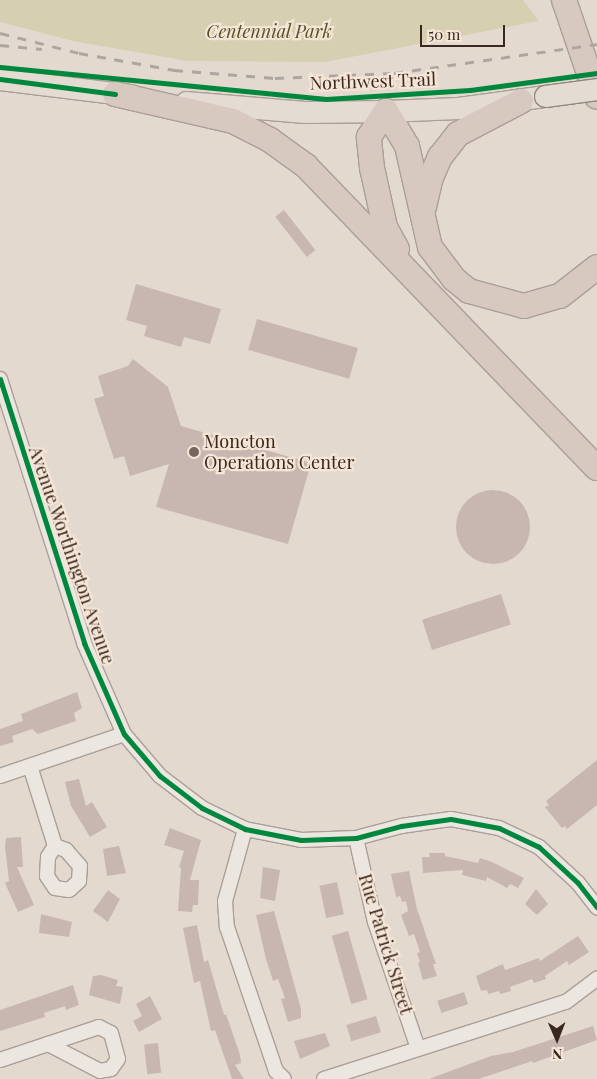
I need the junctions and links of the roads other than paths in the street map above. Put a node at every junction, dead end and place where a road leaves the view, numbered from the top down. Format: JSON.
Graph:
{"nodes":[{"id":1,"x":564,"y":0,"type":"edge"},
{"id":2,"x":0,"y":80,"type":"edge"},
{"id":3,"x":597,"y":89,"type":"edge"},
{"id":4,"x":115,"y":94,"type":"junction"},
{"id":5,"x":597,"y":97,"type":"edge"},
{"id":6,"x":521,"y":101,"type":"junction"},
{"id":7,"x":386,"y":111,"type":"junction"},
{"id":8,"x":422,"y":214,"type":"junction"},
{"id":9,"x":597,"y":267,"type":"edge"},
{"id":10,"x":409,"y":270,"type":"junction"},
{"id":11,"x":0,"y":379,"type":"edge"},
{"id":12,"x":597,"y":468,"type":"edge"},
{"id":13,"x":124,"y":734,"type":"junction"},
{"id":14,"x":30,"y":766,"type":"junction"},
{"id":15,"x":0,"y":776,"type":"edge"},
{"id":16,"x":246,"y":829,"type":"junction"},
{"id":17,"x":356,"y":838,"type":"junction"},
{"id":18,"x":55,"y":846,"type":"dead end"},
{"id":19,"x":597,"y":907,"type":"edge"},
{"id":20,"x":597,"y":979,"type":"edge"},
{"id":21,"x":48,"y":1044,"type":"junction"},
{"id":22,"x":418,"y":1048,"type":"junction"},
{"id":23,"x":0,"y":1060,"type":"edge"},
{"id":24,"x":284,"y":1079,"type":"edge"},
{"id":25,"x":324,"y":1079,"type":"edge"}],
"edges":[{"from":1,"to":5,"type":"highway"},
{"from":2,"to":4,"type":"main road"},
{"from":3,"to":6,"type":"main road","bridge":true},
{"from":4,"to":7,"type":"main road"},
{"from":4,"to":10,"type":"highway"},
{"from":6,"to":7,"type":"main road"},
{"from":6,"to":8,"type":"highway"},
{"from":7,"to":8,"type":"highway"},
{"from":7,"to":10,"type":"highway"},
{"from":8,"to":9,"type":"highway"},
{"from":10,"to":12,"type":"highway"},
{"from":11,"to":13,"type":"street","name":"Avenue Worthington Avenue"},
{"from":13,"to":14,"type":"street"},
{"from":13,"to":16,"type":"street","name":"Avenue Worthington Avenue"},
{"from":14,"to":15,"type":"street"},
{"from":14,"to":18,"type":"street"},
{"from":16,"to":17,"type":"street","name":"Avenue Worthington Avenue"},
{"from":16,"to":24,"type":"street"},
{"from":17,"to":19,"type":"street","name":"Avenue Worthington Avenue"},
{"from":17,"to":22,"type":"street","name":"Rue Patrick Street"},
{"from":20,"to":22,"type":"street"},
{"from":21,"to":21,"type":"street"},
{"from":21,"to":23,"type":"street"},
{"from":22,"to":25,"type":"street"}]}
